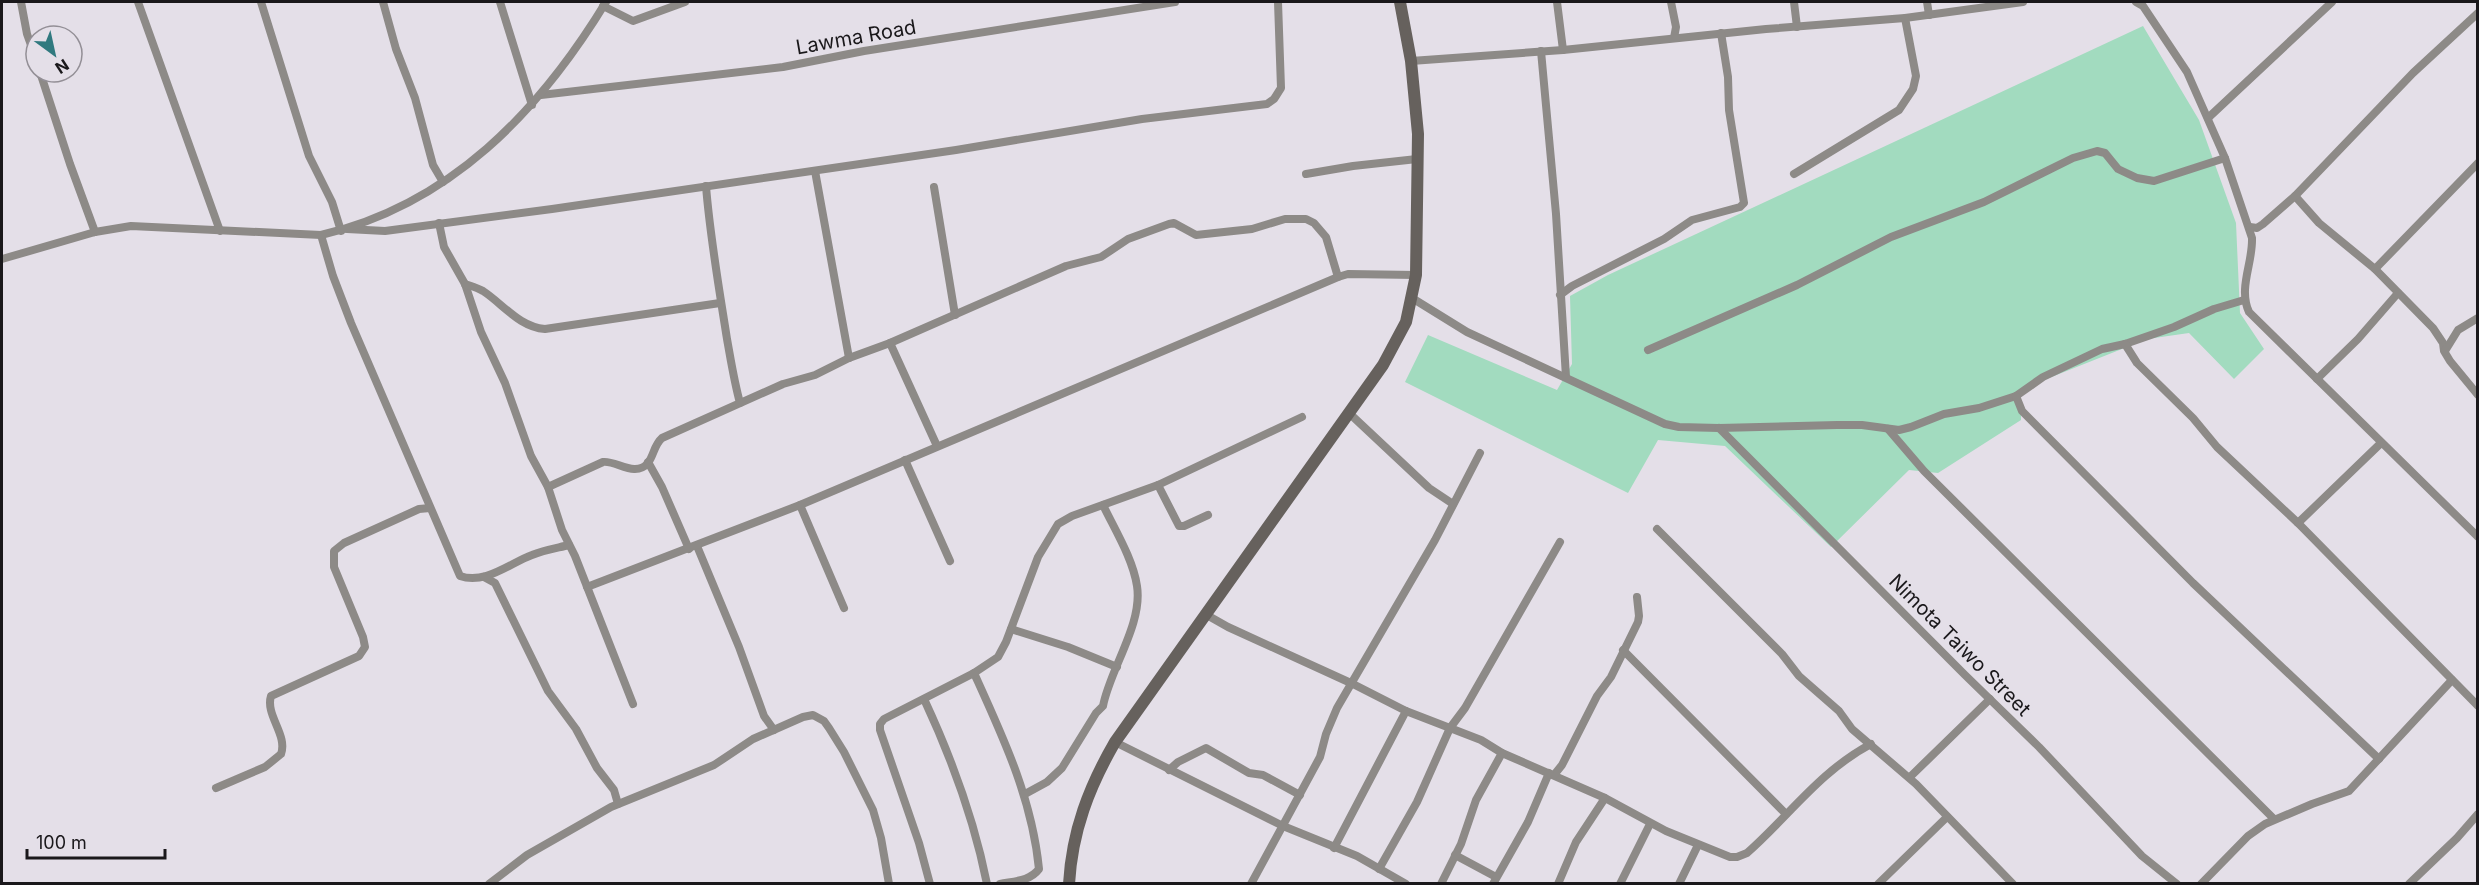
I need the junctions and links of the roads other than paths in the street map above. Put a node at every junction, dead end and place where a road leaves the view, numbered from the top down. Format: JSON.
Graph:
{"nodes":[{"id":1,"x":21,"y":2,"type":"edge"},
{"id":2,"x":138,"y":2,"type":"edge"},
{"id":3,"x":261,"y":2,"type":"edge"},
{"id":4,"x":383,"y":2,"type":"edge"},
{"id":5,"x":500,"y":2,"type":"edge"},
{"id":6,"x":685,"y":2,"type":"edge"},
{"id":7,"x":1175,"y":2,"type":"edge"},
{"id":8,"x":1278,"y":2,"type":"edge"},
{"id":9,"x":1400,"y":2,"type":"edge"},
{"id":10,"x":1557,"y":2,"type":"edge"},
{"id":11,"x":1671,"y":2,"type":"edge"},
{"id":12,"x":1794,"y":2,"type":"edge"},
{"id":13,"x":1927,"y":2,"type":"edge"},
{"id":14,"x":2023,"y":2,"type":"edge"},
{"id":15,"x":2138,"y":2,"type":"edge"},
{"id":16,"x":2332,"y":2,"type":"edge"},
{"id":17,"x":604,"y":4,"type":"edge"},
{"id":18,"x":2478,"y":13,"type":"edge"},
{"id":19,"x":1929,"y":15,"type":"junction"},
{"id":20,"x":1905,"y":18,"type":"junction"},
{"id":21,"x":25,"y":24,"type":"edge"},
{"id":22,"x":1797,"y":27,"type":"junction"},
{"id":23,"x":1721,"y":33,"type":"junction"},
{"id":24,"x":1674,"y":38,"type":"junction"},
{"id":25,"x":1563,"y":50,"type":"junction"},
{"id":26,"x":1541,"y":51,"type":"junction"},
{"id":27,"x":1411,"y":61,"type":"junction"},
{"id":28,"x":44,"y":84,"type":"edge"},
{"id":29,"x":541,"y":95,"type":"junction"},
{"id":30,"x":531,"y":105,"type":"junction"},
{"id":31,"x":2208,"y":118,"type":"junction"},
{"id":32,"x":2225,"y":158,"type":"junction"},
{"id":33,"x":1417,"y":159,"type":"junction"},
{"id":34,"x":2478,"y":163,"type":"edge"},
{"id":35,"x":815,"y":171,"type":"junction"},
{"id":36,"x":1306,"y":174,"type":"dead end"},
{"id":37,"x":1794,"y":174,"type":"dead end"},
{"id":38,"x":443,"y":182,"type":"junction"},
{"id":39,"x":706,"y":186,"type":"junction"},
{"id":40,"x":934,"y":187,"type":"dead end"},
{"id":41,"x":2295,"y":196,"type":"junction"},
{"id":42,"x":384,"y":214,"type":"junction"},
{"id":43,"x":439,"y":223,"type":"junction"},
{"id":44,"x":2250,"y":227,"type":"junction"},
{"id":45,"x":344,"y":230,"type":"junction"},
{"id":46,"x":220,"y":231,"type":"junction"},
{"id":47,"x":385,"y":231,"type":"junction"},
{"id":48,"x":95,"y":232,"type":"junction"},
{"id":49,"x":321,"y":235,"type":"junction"},
{"id":50,"x":2,"y":259,"type":"edge"},
{"id":51,"x":2375,"y":269,"type":"junction"},
{"id":52,"x":1416,"y":275,"type":"junction"},
{"id":53,"x":1338,"y":277,"type":"junction"},
{"id":54,"x":465,"y":284,"type":"junction"},
{"id":55,"x":2398,"y":293,"type":"junction"},
{"id":56,"x":1560,"y":295,"type":"junction"},
{"id":57,"x":1412,"y":298,"type":"junction"},
{"id":58,"x":2244,"y":300,"type":"junction"},
{"id":59,"x":720,"y":303,"type":"junction"},
{"id":60,"x":955,"y":315,"type":"junction"},
{"id":61,"x":2478,"y":318,"type":"edge"},
{"id":62,"x":890,"y":343,"type":"junction"},
{"id":63,"x":2125,"y":344,"type":"junction"},
{"id":64,"x":1648,"y":350,"type":"dead end"},
{"id":65,"x":2444,"y":351,"type":"junction"},
{"id":66,"x":849,"y":358,"type":"junction"},
{"id":67,"x":1566,"y":377,"type":"junction"},
{"id":68,"x":2317,"y":379,"type":"junction"},
{"id":69,"x":2478,"y":395,"type":"edge"},
{"id":70,"x":2016,"y":396,"type":"junction"},
{"id":71,"x":740,"y":403,"type":"junction"},
{"id":72,"x":1349,"y":413,"type":"junction"},
{"id":73,"x":1302,"y":417,"type":"dead end"},
{"id":74,"x":1719,"y":428,"type":"junction"},
{"id":75,"x":1888,"y":429,"type":"junction"},
{"id":76,"x":2381,"y":443,"type":"junction"},
{"id":77,"x":937,"y":446,"type":"junction"},
{"id":78,"x":1480,"y":453,"type":"dead end"},
{"id":79,"x":905,"y":460,"type":"junction"},
{"id":80,"x":648,"y":462,"type":"junction"},
{"id":81,"x":1158,"y":485,"type":"junction"},
{"id":82,"x":549,"y":487,"type":"junction"},
{"id":83,"x":1453,"y":504,"type":"junction"},
{"id":84,"x":800,"y":505,"type":"junction"},
{"id":85,"x":1103,"y":505,"type":"junction"},
{"id":86,"x":430,"y":508,"type":"junction"},
{"id":87,"x":1208,"y":515,"type":"dead end"},
{"id":88,"x":2298,"y":522,"type":"junction"},
{"id":89,"x":1657,"y":529,"type":"dead end"},
{"id":90,"x":2478,"y":537,"type":"edge"},
{"id":91,"x":1560,"y":542,"type":"dead end"},
{"id":92,"x":569,"y":545,"type":"junction"},
{"id":93,"x":693,"y":548,"type":"junction"},
{"id":94,"x":950,"y":561,"type":"dead end"},
{"id":95,"x":500,"y":570,"type":"junction"},
{"id":96,"x":484,"y":577,"type":"junction"},
{"id":97,"x":495,"y":583,"type":"junction"},
{"id":98,"x":587,"y":587,"type":"junction"},
{"id":99,"x":1636,"y":597,"type":"dead end"},
{"id":100,"x":844,"y":608,"type":"dead end"},
{"id":101,"x":1205,"y":614,"type":"junction"},
{"id":102,"x":1011,"y":629,"type":"junction"},
{"id":103,"x":1623,"y":650,"type":"junction"},
{"id":104,"x":1117,"y":667,"type":"junction"},
{"id":105,"x":974,"y":673,"type":"junction"},
{"id":106,"x":2452,"y":680,"type":"junction"},
{"id":107,"x":1353,"y":684,"type":"junction"},
{"id":108,"x":924,"y":699,"type":"junction"},
{"id":109,"x":1990,"y":699,"type":"junction"},
{"id":110,"x":633,"y":704,"type":"dead end"},
{"id":111,"x":2478,"y":706,"type":"edge"},
{"id":112,"x":1406,"y":711,"type":"junction"},
{"id":113,"x":1450,"y":728,"type":"junction"},
{"id":114,"x":774,"y":730,"type":"junction"},
{"id":115,"x":1115,"y":742,"type":"junction"},
{"id":116,"x":1871,"y":744,"type":"junction"},
{"id":117,"x":1502,"y":753,"type":"junction"},
{"id":118,"x":2379,"y":759,"type":"junction"},
{"id":119,"x":1169,"y":770,"type":"junction"},
{"id":120,"x":1551,"y":774,"type":"junction"},
{"id":121,"x":1910,"y":777,"type":"junction"},
{"id":122,"x":216,"y":788,"type":"dead end"},
{"id":123,"x":1025,"y":794,"type":"junction"},
{"id":124,"x":1300,"y":795,"type":"junction"},
{"id":125,"x":1605,"y":798,"type":"junction"},
{"id":126,"x":618,"y":804,"type":"junction"},
{"id":127,"x":1786,"y":813,"type":"junction"},
{"id":128,"x":2478,"y":814,"type":"edge"},
{"id":129,"x":1947,"y":817,"type":"junction"},
{"id":130,"x":2274,"y":819,"type":"junction"},
{"id":131,"x":1650,"y":824,"type":"junction"},
{"id":132,"x":1282,"y":826,"type":"junction"},
{"id":133,"x":1698,"y":845,"type":"junction"},
{"id":134,"x":1334,"y":848,"type":"junction"},
{"id":135,"x":1455,"y":855,"type":"junction"},
{"id":136,"x":1382,"y":870,"type":"junction"},
{"id":137,"x":1494,"y":880,"type":"edge"},
{"id":138,"x":2206,"y":882,"type":"edge"},
{"id":139,"x":489,"y":884,"type":"edge"},
{"id":140,"x":889,"y":884,"type":"edge"},
{"id":141,"x":930,"y":884,"type":"edge"},
{"id":142,"x":987,"y":884,"type":"edge"},
{"id":143,"x":1000,"y":884,"type":"edge"},
{"id":144,"x":1069,"y":884,"type":"edge"},
{"id":145,"x":1251,"y":884,"type":"edge"},
{"id":146,"x":1384,"y":884,"type":"edge"},
{"id":147,"x":1406,"y":884,"type":"edge"},
{"id":148,"x":1441,"y":884,"type":"edge"},
{"id":149,"x":1558,"y":884,"type":"edge"},
{"id":150,"x":1620,"y":884,"type":"edge"},
{"id":151,"x":1679,"y":884,"type":"edge"},
{"id":152,"x":1878,"y":884,"type":"edge"},
{"id":153,"x":2013,"y":884,"type":"edge"},
{"id":154,"x":2177,"y":884,"type":"edge"},
{"id":155,"x":2409,"y":884,"type":"edge"}],
"edges":[{"from":1,"to":21,"type":"street"},
{"from":2,"to":46,"type":"street"},
{"from":3,"to":45,"type":"street"},
{"from":4,"to":38,"type":"street"},
{"from":5,"to":30,"type":"street"},
{"from":6,"to":17,"type":"street"},
{"from":7,"to":29,"type":"street","name":"Lawma Road"},
{"from":8,"to":35,"type":"street"},
{"from":9,"to":27,"type":"main road"},
{"from":10,"to":25,"type":"street"},
{"from":11,"to":24,"type":"street"},
{"from":12,"to":22,"type":"street"},
{"from":13,"to":19,"type":"street"},
{"from":14,"to":19,"type":"street"},
{"from":15,"to":31,"type":"street"},
{"from":16,"to":31,"type":"street"},
{"from":17,"to":29,"type":"street"},
{"from":18,"to":41,"type":"street"},
{"from":19,"to":20,"type":"street"},
{"from":20,"to":22,"type":"street"},
{"from":20,"to":37,"type":"street"},
{"from":22,"to":23,"type":"street"},
{"from":23,"to":24,"type":"street"},
{"from":23,"to":56,"type":"street"},
{"from":24,"to":25,"type":"street"},
{"from":25,"to":26,"type":"street"},
{"from":26,"to":27,"type":"street"},
{"from":26,"to":56,"type":"street"},
{"from":27,"to":33,"type":"main road"},
{"from":28,"to":48,"type":"street"},
{"from":29,"to":30,"type":"street"},
{"from":30,"to":38,"type":"street"},
{"from":31,"to":32,"type":"street"},
{"from":32,"to":44,"type":"street"},
{"from":32,"to":64,"type":"street"},
{"from":33,"to":36,"type":"street"},
{"from":33,"to":52,"type":"main road"},
{"from":34,"to":51,"type":"street"},
{"from":35,"to":39,"type":"street"},
{"from":35,"to":66,"type":"street"},
{"from":38,"to":42,"type":"street"},
{"from":39,"to":43,"type":"street"},
{"from":39,"to":59,"type":"street"},
{"from":40,"to":60,"type":"street"},
{"from":41,"to":44,"type":"street"},
{"from":41,"to":51,"type":"street"},
{"from":42,"to":45,"type":"street"},
{"from":42,"to":47,"type":"street"},
{"from":43,"to":47,"type":"street"},
{"from":43,"to":54,"type":"street"},
{"from":44,"to":58,"type":"street"},
{"from":45,"to":47,"type":"street"},
{"from":45,"to":49,"type":"street"},
{"from":46,"to":48,"type":"street"},
{"from":46,"to":49,"type":"street"},
{"from":48,"to":50,"type":"street"},
{"from":49,"to":86,"type":"street"},
{"from":51,"to":55,"type":"street"},
{"from":52,"to":53,"type":"street"},
{"from":52,"to":57,"type":"main road"},
{"from":53,"to":60,"type":"street"},
{"from":53,"to":77,"type":"street"},
{"from":54,"to":59,"type":"street"},
{"from":54,"to":82,"type":"street"},
{"from":55,"to":65,"type":"street"},
{"from":55,"to":68,"type":"street"},
{"from":56,"to":67,"type":"street"},
{"from":57,"to":67,"type":"street"},
{"from":57,"to":72,"type":"main road"},
{"from":58,"to":63,"type":"street"},
{"from":58,"to":68,"type":"street"},
{"from":59,"to":71,"type":"street"},
{"from":60,"to":62,"type":"street"},
{"from":61,"to":65,"type":"street"},
{"from":62,"to":66,"type":"street"},
{"from":62,"to":77,"type":"street"},
{"from":63,"to":70,"type":"street"},
{"from":63,"to":88,"type":"street"},
{"from":65,"to":69,"type":"street"},
{"from":66,"to":71,"type":"street"},
{"from":67,"to":74,"type":"street"},
{"from":68,"to":76,"type":"street"},
{"from":70,"to":75,"type":"street"},
{"from":70,"to":118,"type":"street"},
{"from":71,"to":80,"type":"street"},
{"from":72,"to":83,"type":"street"},
{"from":72,"to":101,"type":"main road"},
{"from":73,"to":81,"type":"street"},
{"from":74,"to":75,"type":"street"},
{"from":74,"to":109,"type":"street","name":"Nimota Taiwo Street"},
{"from":75,"to":130,"type":"street"},
{"from":76,"to":88,"type":"street"},
{"from":76,"to":90,"type":"street"},
{"from":77,"to":79,"type":"street"},
{"from":78,"to":83,"type":"street"},
{"from":79,"to":84,"type":"street"},
{"from":79,"to":94,"type":"street"},
{"from":80,"to":82,"type":"street"},
{"from":80,"to":93,"type":"street"},
{"from":81,"to":85,"type":"street"},
{"from":81,"to":87,"type":"street"},
{"from":82,"to":92,"type":"street"},
{"from":83,"to":107,"type":"street"},
{"from":84,"to":93,"type":"street"},
{"from":84,"to":100,"type":"street"},
{"from":85,"to":102,"type":"street"},
{"from":85,"to":104,"type":"street"},
{"from":86,"to":96,"type":"street"},
{"from":86,"to":122,"type":"street"},
{"from":88,"to":106,"type":"street"},
{"from":89,"to":116,"type":"street"},
{"from":91,"to":113,"type":"street"},
{"from":92,"to":95,"type":"street"},
{"from":92,"to":98,"type":"street"},
{"from":93,"to":98,"type":"street"},
{"from":93,"to":114,"type":"street"},
{"from":95,"to":96,"type":"street"},
{"from":95,"to":97,"type":"street"},
{"from":96,"to":97,"type":"street"},
{"from":97,"to":126,"type":"street"},
{"from":98,"to":110,"type":"street"},
{"from":99,"to":103,"type":"street"},
{"from":101,"to":107,"type":"street"},
{"from":101,"to":115,"type":"main road"},
{"from":102,"to":104,"type":"street"},
{"from":102,"to":105,"type":"street"},
{"from":103,"to":120,"type":"street"},
{"from":103,"to":127,"type":"street"},
{"from":104,"to":123,"type":"street"},
{"from":105,"to":108,"type":"street"},
{"from":105,"to":123,"type":"street"},
{"from":106,"to":111,"type":"street"},
{"from":106,"to":118,"type":"street"},
{"from":107,"to":112,"type":"street"},
{"from":107,"to":124,"type":"street"},
{"from":108,"to":141,"type":"street"},
{"from":108,"to":142,"type":"street"},
{"from":109,"to":121,"type":"street"},
{"from":109,"to":154,"type":"street","name":"Nimota Taiwo Street"},
{"from":112,"to":113,"type":"street"},
{"from":112,"to":134,"type":"street"},
{"from":113,"to":117,"type":"street"},
{"from":113,"to":136,"type":"street"},
{"from":114,"to":126,"type":"street"},
{"from":114,"to":140,"type":"street"},
{"from":115,"to":119,"type":"street"},
{"from":115,"to":144,"type":"main road"},
{"from":116,"to":121,"type":"street"},
{"from":116,"to":127,"type":"street"},
{"from":117,"to":120,"type":"street"},
{"from":117,"to":135,"type":"street"},
{"from":118,"to":130,"type":"street"},
{"from":119,"to":124,"type":"street"},
{"from":119,"to":132,"type":"street"},
{"from":120,"to":125,"type":"street"},
{"from":120,"to":137,"type":"street"},
{"from":121,"to":129,"type":"street"},
{"from":123,"to":143,"type":"street"},
{"from":124,"to":132,"type":"street"},
{"from":125,"to":131,"type":"street"},
{"from":125,"to":149,"type":"street"},
{"from":126,"to":139,"type":"street"},
{"from":127,"to":133,"type":"street"},
{"from":128,"to":155,"type":"street"},
{"from":129,"to":152,"type":"street"},
{"from":129,"to":153,"type":"street"},
{"from":130,"to":138,"type":"street"},
{"from":131,"to":133,"type":"street"},
{"from":131,"to":150,"type":"street"},
{"from":132,"to":134,"type":"street"},
{"from":132,"to":145,"type":"street"},
{"from":133,"to":151,"type":"street"},
{"from":134,"to":136,"type":"street"},
{"from":135,"to":137,"type":"street"},
{"from":135,"to":148,"type":"street"},
{"from":136,"to":146,"type":"street"},
{"from":136,"to":147,"type":"street"}]}
